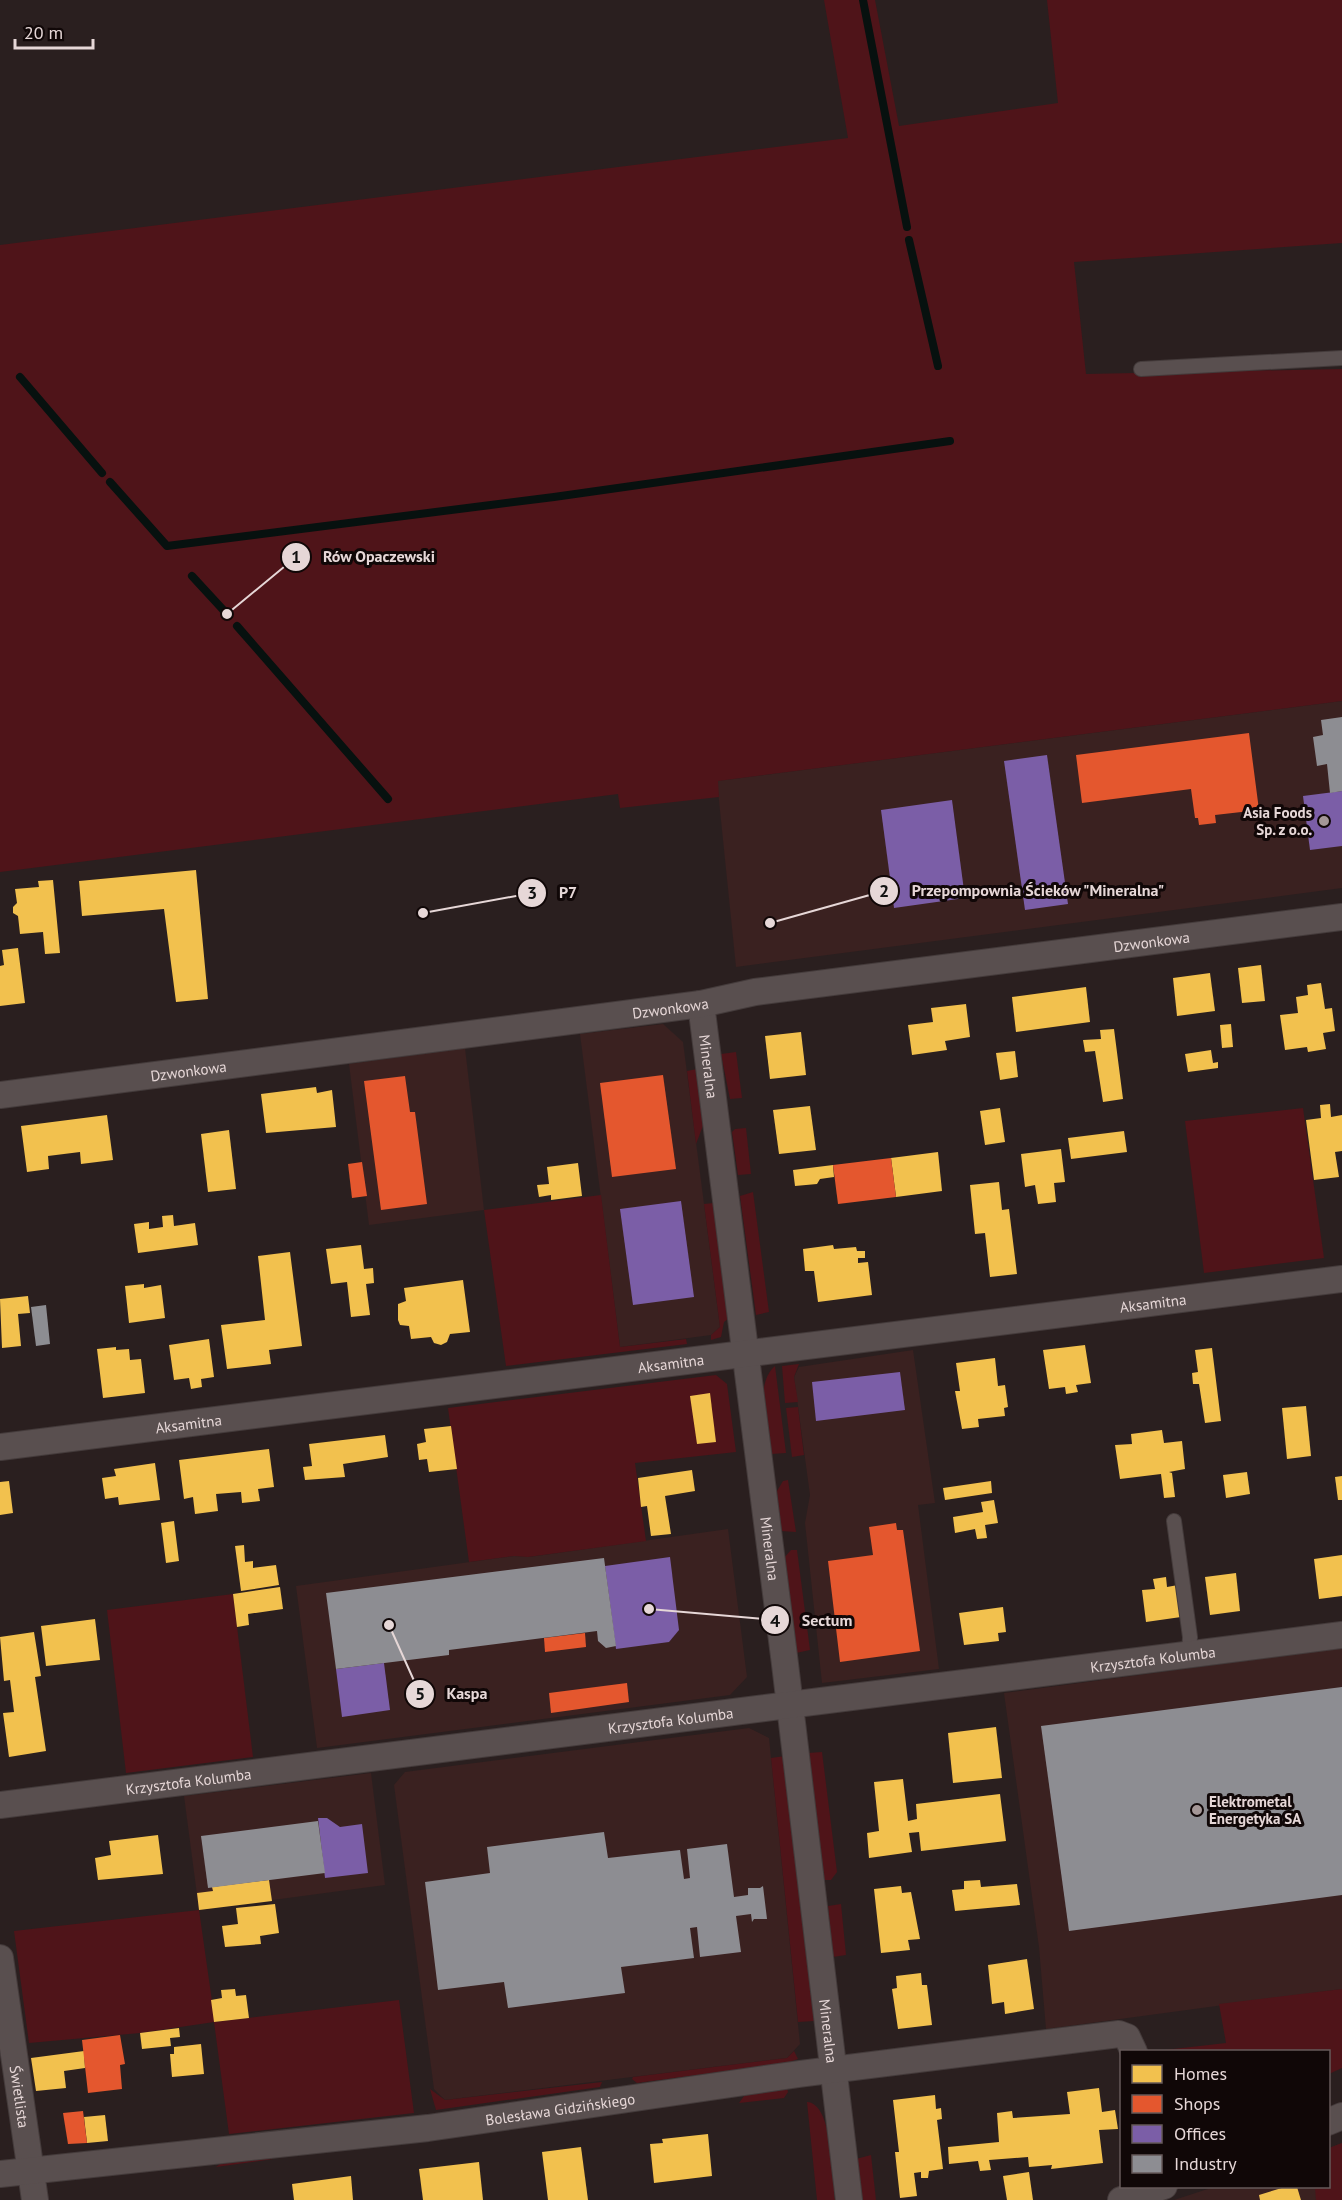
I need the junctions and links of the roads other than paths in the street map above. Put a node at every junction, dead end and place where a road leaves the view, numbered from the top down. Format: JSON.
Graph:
{"nodes":[{"id":1,"x":1342,"y":358,"type":"edge"},
{"id":2,"x":1141,"y":369,"type":"dead end"},
{"id":3,"x":1342,"y":917,"type":"edge"},
{"id":4,"x":701,"y":1004,"type":"junction"},
{"id":5,"x":0,"y":1095,"type":"edge"},
{"id":6,"x":1342,"y":1279,"type":"edge"},
{"id":7,"x":747,"y":1354,"type":"junction"},
{"id":8,"x":0,"y":1447,"type":"edge"},
{"id":9,"x":1174,"y":1521,"type":"dead end"},
{"id":10,"x":1342,"y":1635,"type":"edge"},
{"id":11,"x":1189,"y":1654,"type":"junction"},
{"id":12,"x":790,"y":1705,"type":"junction"},
{"id":13,"x":0,"y":1806,"type":"edge"},
{"id":14,"x":0,"y":1958,"type":"edge"},
{"id":15,"x":1127,"y":2043,"type":"edge"},
{"id":16,"x":834,"y":2069,"type":"junction"},
{"id":17,"x":30,"y":2171,"type":"junction"},
{"id":18,"x":0,"y":2175,"type":"edge"},
{"id":19,"x":1157,"y":2188,"type":"edge"},
{"id":20,"x":35,"y":2200,"type":"edge"},
{"id":21,"x":849,"y":2200,"type":"edge"},
{"id":22,"x":1121,"y":2200,"type":"edge"}],
"edges":[{"from":1,"to":2,"type":"lane"},
{"from":3,"to":4,"type":"street","name":"Dzwonkowa"},
{"from":4,"to":5,"type":"street","name":"Dzwonkowa"},
{"from":4,"to":7,"type":"street","name":"Mineralna"},
{"from":6,"to":7,"type":"street","name":"Aksamitna"},
{"from":7,"to":8,"type":"street","name":"Aksamitna"},
{"from":7,"to":12,"type":"street","name":"Mineralna"},
{"from":9,"to":11,"type":"lane"},
{"from":10,"to":11,"type":"street","name":"Krzysztofa Kolumba"},
{"from":11,"to":12,"type":"street","name":"Krzysztofa Kolumba"},
{"from":12,"to":13,"type":"street","name":"Krzysztofa Kolumba"},
{"from":12,"to":16,"type":"street","name":"Mineralna"},
{"from":14,"to":17,"type":"street","name":"Świetlista"},
{"from":15,"to":16,"type":"street","name":"Bolesława Gidzińskiego"},
{"from":16,"to":17,"type":"street","name":"Bolesława Gidzińskiego"},
{"from":16,"to":21,"type":"street","name":"Mineralna"},
{"from":17,"to":18,"type":"street","name":"Bolesława Gidzińskiego"},
{"from":17,"to":20,"type":"street","name":"Świetlista"},
{"from":19,"to":22,"type":"street"}]}
